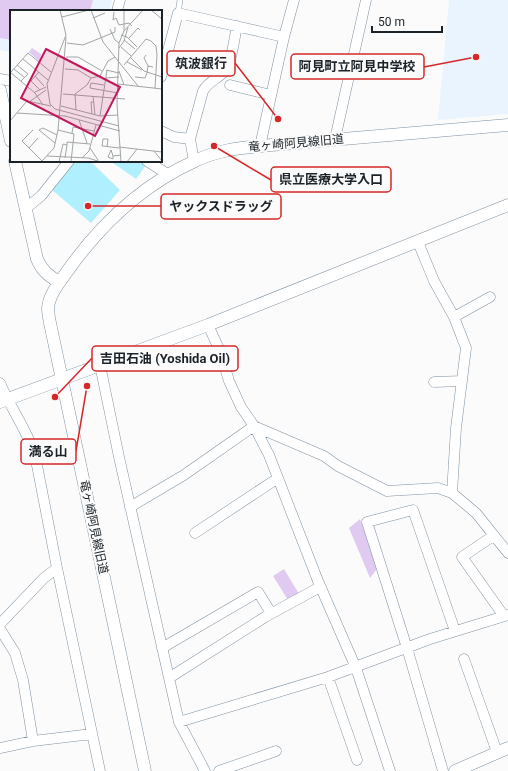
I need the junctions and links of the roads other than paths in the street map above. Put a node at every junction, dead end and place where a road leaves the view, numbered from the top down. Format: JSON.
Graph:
{"nodes":[{"id":1,"x":120,"y":0,"type":"edge"},
{"id":2,"x":180,"y":0,"type":"edge"},
{"id":3,"x":294,"y":0,"type":"edge"},
{"id":4,"x":366,"y":0,"type":"edge"},
{"id":5,"x":117,"y":10,"type":"edge"},
{"id":6,"x":178,"y":13,"type":"junction"},
{"id":7,"x":237,"y":26,"type":"junction"},
{"id":8,"x":284,"y":37,"type":"junction"},
{"id":9,"x":162,"y":72,"type":"edge"},
{"id":10,"x":0,"y":79,"type":"edge"},
{"id":11,"x":10,"y":81,"type":"edge"},
{"id":12,"x":230,"y":85,"type":"dead end"},
{"id":13,"x":0,"y":90,"type":"edge"},
{"id":14,"x":271,"y":95,"type":"junction"},
{"id":15,"x":508,"y":125,"type":"edge"},
{"id":16,"x":162,"y":131,"type":"edge"},
{"id":17,"x":10,"y":136,"type":"edge"},
{"id":18,"x":190,"y":139,"type":"junction"},
{"id":19,"x":335,"y":139,"type":"junction"},
{"id":20,"x":260,"y":146,"type":"junction"},
{"id":21,"x":194,"y":161,"type":"junction"},
{"id":22,"x":15,"y":162,"type":"edge"},
{"id":23,"x":68,"y":162,"type":"edge"},
{"id":24,"x":149,"y":162,"type":"edge"},
{"id":25,"x":169,"y":175,"type":"junction"},
{"id":26,"x":508,"y":205,"type":"edge"},
{"id":27,"x":26,"y":209,"type":"junction"},
{"id":28,"x":418,"y":242,"type":"junction"},
{"id":29,"x":59,"y":282,"type":"junction"},
{"id":30,"x":490,"y":297,"type":"dead end"},
{"id":31,"x":454,"y":317,"type":"junction"},
{"id":32,"x":208,"y":324,"type":"junction"},
{"id":33,"x":100,"y":365,"type":"junction"},
{"id":34,"x":63,"y":379,"type":"junction"},
{"id":35,"x":462,"y":381,"type":"junction"},
{"id":36,"x":434,"y":382,"type":"dead end"},
{"id":37,"x":0,"y":383,"type":"edge"},
{"id":38,"x":4,"y":401,"type":"edge"},
{"id":39,"x":254,"y":426,"type":"junction"},
{"id":40,"x":278,"y":478,"type":"junction"},
{"id":41,"x":452,"y":493,"type":"junction"},
{"id":42,"x":130,"y":506,"type":"junction"},
{"id":43,"x":195,"y":533,"type":"dead end"},
{"id":44,"x":493,"y":536,"type":"junction"},
{"id":45,"x":508,"y":553,"type":"edge"},
{"id":46,"x":57,"y":568,"type":"junction"},
{"id":47,"x":320,"y":587,"type":"junction"},
{"id":48,"x":271,"y":613,"type":"junction"},
{"id":49,"x":506,"y":615,"type":"edge"},
{"id":50,"x":0,"y":624,"type":"edge"},
{"id":51,"x":0,"y":629,"type":"edge"},
{"id":52,"x":455,"y":631,"type":"junction"},
{"id":53,"x":162,"y":648,"type":"junction"},
{"id":54,"x":407,"y":648,"type":"junction"},
{"id":55,"x":464,"y":659,"type":"dead end"},
{"id":56,"x":356,"y":668,"type":"junction"},
{"id":57,"x":328,"y":677,"type":"junction"},
{"id":58,"x":169,"y":678,"type":"junction"},
{"id":59,"x":179,"y":722,"type":"junction"},
{"id":60,"x":92,"y":734,"type":"junction"},
{"id":61,"x":33,"y":741,"type":"junction"},
{"id":62,"x":0,"y":748,"type":"edge"},
{"id":63,"x":503,"y":750,"type":"edge"},
{"id":64,"x":276,"y":751,"type":"dead end"},
{"id":65,"x":357,"y":760,"type":"dead end"},
{"id":66,"x":100,"y":771,"type":"edge"},
{"id":67,"x":145,"y":771,"type":"edge"},
{"id":68,"x":205,"y":771,"type":"edge"},
{"id":69,"x":219,"y":771,"type":"edge"},
{"id":70,"x":390,"y":771,"type":"edge"},
{"id":71,"x":443,"y":771,"type":"edge"},
{"id":72,"x":455,"y":771,"type":"edge"}],
"edges":[{"from":1,"to":5,"type":"street"},
{"from":2,"to":6,"type":"lane"},
{"from":3,"to":8,"type":"street"},
{"from":4,"to":19,"type":"street"},
{"from":6,"to":7,"type":"street"},
{"from":6,"to":9,"type":"street"},
{"from":7,"to":8,"type":"street"},
{"from":7,"to":18,"type":"street"},
{"from":8,"to":14,"type":"street"},
{"from":10,"to":11,"type":"street"},
{"from":12,"to":14,"type":"street"},
{"from":13,"to":17,"type":"street"},
{"from":14,"to":20,"type":"street"},
{"from":15,"to":19,"type":"street","name":"竜ヶ崎阿見線旧道"},
{"from":16,"to":18,"type":"street"},
{"from":18,"to":21,"type":"street"},
{"from":19,"to":20,"type":"street","name":"竜ヶ崎阿見線旧道"},
{"from":20,"to":21,"type":"street","name":"竜ヶ崎阿見線旧道"},
{"from":21,"to":25,"type":"street","name":"竜ヶ崎阿見線旧道"},
{"from":22,"to":27,"type":"street"},
{"from":23,"to":27,"type":"street"},
{"from":24,"to":25,"type":"street"},
{"from":25,"to":29,"type":"street","name":"竜ヶ崎阿見線旧道"},
{"from":26,"to":28,"type":"street"},
{"from":27,"to":29,"type":"street"},
{"from":28,"to":31,"type":"street"},
{"from":28,"to":32,"type":"street"},
{"from":29,"to":34,"type":"street","name":"竜ヶ崎阿見線旧道"},
{"from":30,"to":31,"type":"street"},
{"from":31,"to":35,"type":"street"},
{"from":32,"to":33,"type":"street"},
{"from":32,"to":39,"type":"street"},
{"from":33,"to":34,"type":"street"},
{"from":33,"to":42,"type":"street"},
{"from":34,"to":38,"type":"street"},
{"from":34,"to":67,"type":"street","name":"竜ヶ崎阿見線旧道"},
{"from":35,"to":36,"type":"street"},
{"from":35,"to":41,"type":"street"},
{"from":37,"to":38,"type":"street"},
{"from":38,"to":46,"type":"street"},
{"from":39,"to":40,"type":"street"},
{"from":39,"to":41,"type":"street"},
{"from":39,"to":42,"type":"street"},
{"from":40,"to":43,"type":"street"},
{"from":40,"to":47,"type":"street"},
{"from":41,"to":44,"type":"street"},
{"from":42,"to":53,"type":"street"},
{"from":44,"to":45,"type":"street"},
{"from":44,"to":49,"type":"street"},
{"from":46,"to":50,"type":"street"},
{"from":46,"to":60,"type":"street"},
{"from":47,"to":48,"type":"street"},
{"from":47,"to":56,"type":"street"},
{"from":48,"to":53,"type":"street"},
{"from":48,"to":58,"type":"street"},
{"from":49,"to":52,"type":"street"},
{"from":51,"to":61,"type":"street"},
{"from":52,"to":54,"type":"street"},
{"from":52,"to":54,"type":"street"},
{"from":53,"to":58,"type":"street"},
{"from":54,"to":56,"type":"street"},
{"from":54,"to":71,"type":"street"},
{"from":55,"to":63,"type":"street"},
{"from":56,"to":57,"type":"street"},
{"from":56,"to":70,"type":"street"},
{"from":57,"to":59,"type":"street"},
{"from":57,"to":65,"type":"street"},
{"from":58,"to":59,"type":"street"},
{"from":59,"to":68,"type":"street"},
{"from":60,"to":61,"type":"street"},
{"from":60,"to":66,"type":"street"},
{"from":61,"to":62,"type":"street"},
{"from":63,"to":72,"type":"street"},
{"from":64,"to":69,"type":"street"}]}
